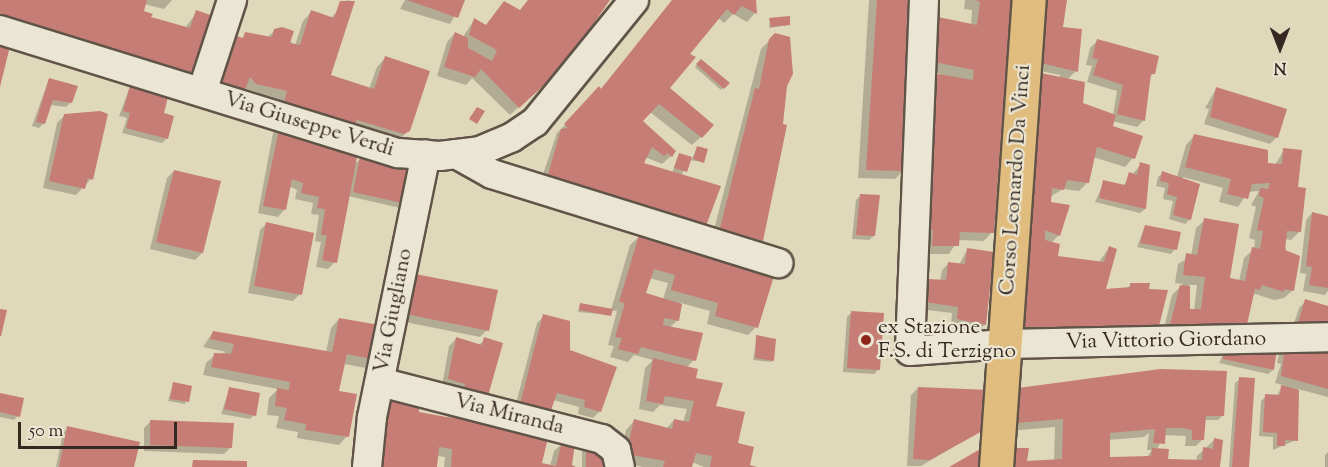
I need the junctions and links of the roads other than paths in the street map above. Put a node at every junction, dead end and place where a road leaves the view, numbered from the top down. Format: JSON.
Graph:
{"nodes":[{"id":1,"x":232,"y":0,"type":"edge"},
{"id":2,"x":634,"y":0,"type":"edge"},
{"id":3,"x":924,"y":0,"type":"edge"},
{"id":4,"x":1029,"y":0,"type":"edge"},
{"id":5,"x":0,"y":30,"type":"edge"},
{"id":6,"x":201,"y":92,"type":"junction"},
{"id":7,"x":456,"y":154,"type":"junction"},
{"id":8,"x":426,"y":155,"type":"junction"},
{"id":9,"x":778,"y":263,"type":"dead end"},
{"id":10,"x":1328,"y":337,"type":"edge"},
{"id":11,"x":1005,"y":344,"type":"junction"},
{"id":12,"x":381,"y":382,"type":"junction"},
{"id":13,"x":367,"y":467,"type":"edge"},
{"id":14,"x":620,"y":467,"type":"edge"},
{"id":15,"x":996,"y":467,"type":"edge"}],
"edges":[{"from":1,"to":6,"type":"street"},
{"from":2,"to":7,"type":"street","name":"Via Giuseppe Verdi"},
{"from":3,"to":11,"type":"street","name":"Via Vittorio Giordano"},
{"from":4,"to":11,"type":"main road","name":"Corso Leonardo Da Vinci"},
{"from":5,"to":6,"type":"street","name":"Via Giuseppe Verdi"},
{"from":6,"to":8,"type":"street","name":"Via Giuseppe Verdi"},
{"from":7,"to":8,"type":"street","name":"Via Giuseppe Verdi"},
{"from":7,"to":9,"type":"street"},
{"from":8,"to":12,"type":"street","name":"Via Giugliano"},
{"from":10,"to":11,"type":"street","name":"Via Vittorio Giordano"},
{"from":11,"to":15,"type":"main road","name":"Corso Leonardo Da Vinci"},
{"from":12,"to":13,"type":"street","name":"Via Giugliano"},
{"from":12,"to":14,"type":"street","name":"Via Miranda"}]}
